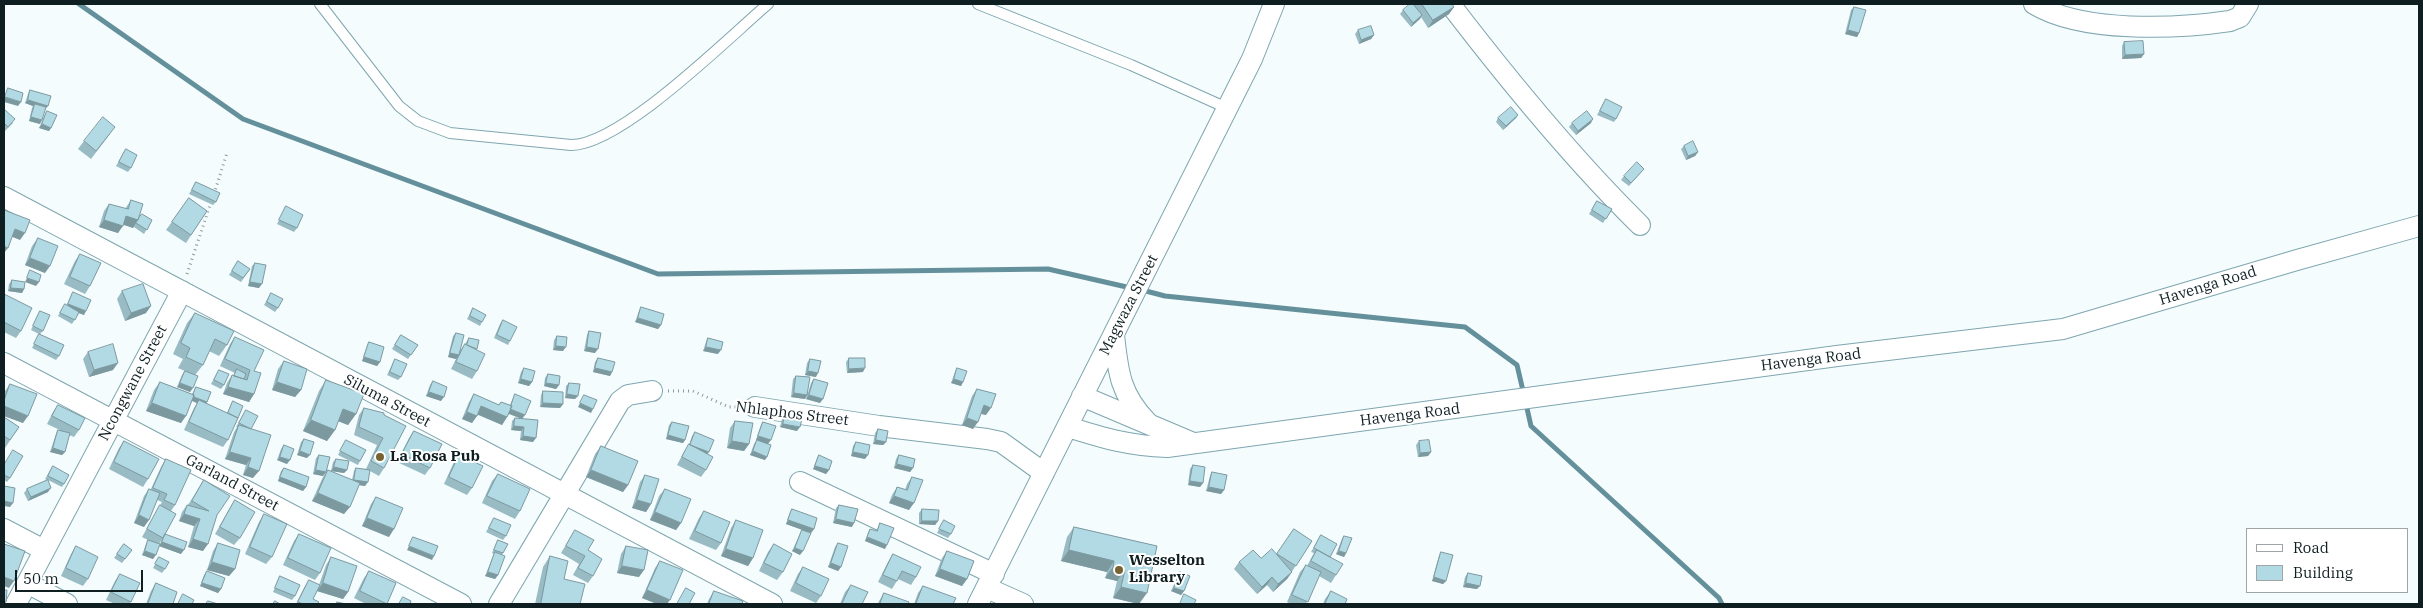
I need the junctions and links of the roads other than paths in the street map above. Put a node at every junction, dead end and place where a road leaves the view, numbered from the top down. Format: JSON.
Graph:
{"nodes":[{"id":1,"x":320,"y":4,"type":"edge"},
{"id":2,"x":768,"y":4,"type":"edge"},
{"id":3,"x":978,"y":4,"type":"edge"},
{"id":4,"x":1274,"y":4,"type":"edge"},
{"id":5,"x":1450,"y":4,"type":"edge"},
{"id":6,"x":2034,"y":4,"type":"edge"},
{"id":7,"x":2248,"y":4,"type":"edge"},
{"id":8,"x":1227,"y":108,"type":"junction"},
{"id":9,"x":4,"y":197,"type":"edge"},
{"id":10,"x":1640,"y":225,"type":"dead end"},
{"id":11,"x":2419,"y":226,"type":"edge"},
{"id":12,"x":182,"y":292,"type":"junction"},
{"id":13,"x":1114,"y":335,"type":"junction"},
{"id":14,"x":4,"y":362,"type":"edge"},
{"id":15,"x":652,"y":392,"type":"road end"},
{"id":16,"x":1082,"y":396,"type":"junction"},
{"id":17,"x":755,"y":407,"type":"road end"},
{"id":18,"x":114,"y":420,"type":"junction"},
{"id":19,"x":1151,"y":426,"type":"junction"},
{"id":20,"x":1068,"y":427,"type":"junction"},
{"id":21,"x":1193,"y":443,"type":"junction"},
{"id":22,"x":1044,"y":473,"type":"junction"},
{"id":23,"x":800,"y":482,"type":"dead end"},
{"id":24,"x":564,"y":494,"type":"junction"},
{"id":25,"x":4,"y":528,"type":"edge"},
{"id":26,"x":44,"y":550,"type":"junction"},
{"id":27,"x":26,"y":583,"type":"junction"},
{"id":28,"x":987,"y":589,"type":"edge"},
{"id":29,"x":16,"y":604,"type":"edge"},
{"id":30,"x":67,"y":604,"type":"edge"},
{"id":31,"x":461,"y":604,"type":"edge"},
{"id":32,"x":500,"y":604,"type":"edge"},
{"id":33,"x":772,"y":604,"type":"edge"},
{"id":34,"x":1022,"y":604,"type":"edge"}],
"edges":[{"from":1,"to":2,"type":"lane"},
{"from":3,"to":8,"type":"lane"},
{"from":4,"to":8,"type":"street","name":"Magwaza Street"},
{"from":5,"to":10,"type":"street"},
{"from":6,"to":7,"type":"street"},
{"from":8,"to":13,"type":"street","name":"Magwaza Street"},
{"from":9,"to":12,"type":"street","name":"Siluma Street"},
{"from":11,"to":21,"type":"street","name":"Havenga Road"},
{"from":12,"to":18,"type":"street","name":"Ncongwane Street"},
{"from":12,"to":24,"type":"street","name":"Siluma Street"},
{"from":13,"to":16,"type":"street","name":"Magwaza Street"},
{"from":13,"to":19,"type":"street"},
{"from":14,"to":18,"type":"street","name":"Garland Street"},
{"from":15,"to":24,"type":"street"},
{"from":16,"to":19,"type":"street","name":"Havenga Road"},
{"from":16,"to":20,"type":"street","name":"Magwaza Street"},
{"from":17,"to":22,"type":"street","name":"Nhlaphos Street"},
{"from":18,"to":26,"type":"street","name":"Ncongwane Street"},
{"from":18,"to":31,"type":"street","name":"Garland Street"},
{"from":19,"to":21,"type":"street","name":"Havenga Road"},
{"from":20,"to":21,"type":"street","name":"Havenga Road"},
{"from":20,"to":22,"type":"street","name":"Magwaza Street"},
{"from":22,"to":28,"type":"street","name":"Magwaza Street"},
{"from":23,"to":28,"type":"street"},
{"from":24,"to":32,"type":"street"},
{"from":24,"to":33,"type":"street","name":"Siluma Street"},
{"from":25,"to":26,"type":"street"},
{"from":26,"to":27,"type":"street","name":"Ncongwane Street"},
{"from":27,"to":29,"type":"street","name":"Ncongwane Street"},
{"from":27,"to":30,"type":"street"},
{"from":28,"to":34,"type":"street"}]}
